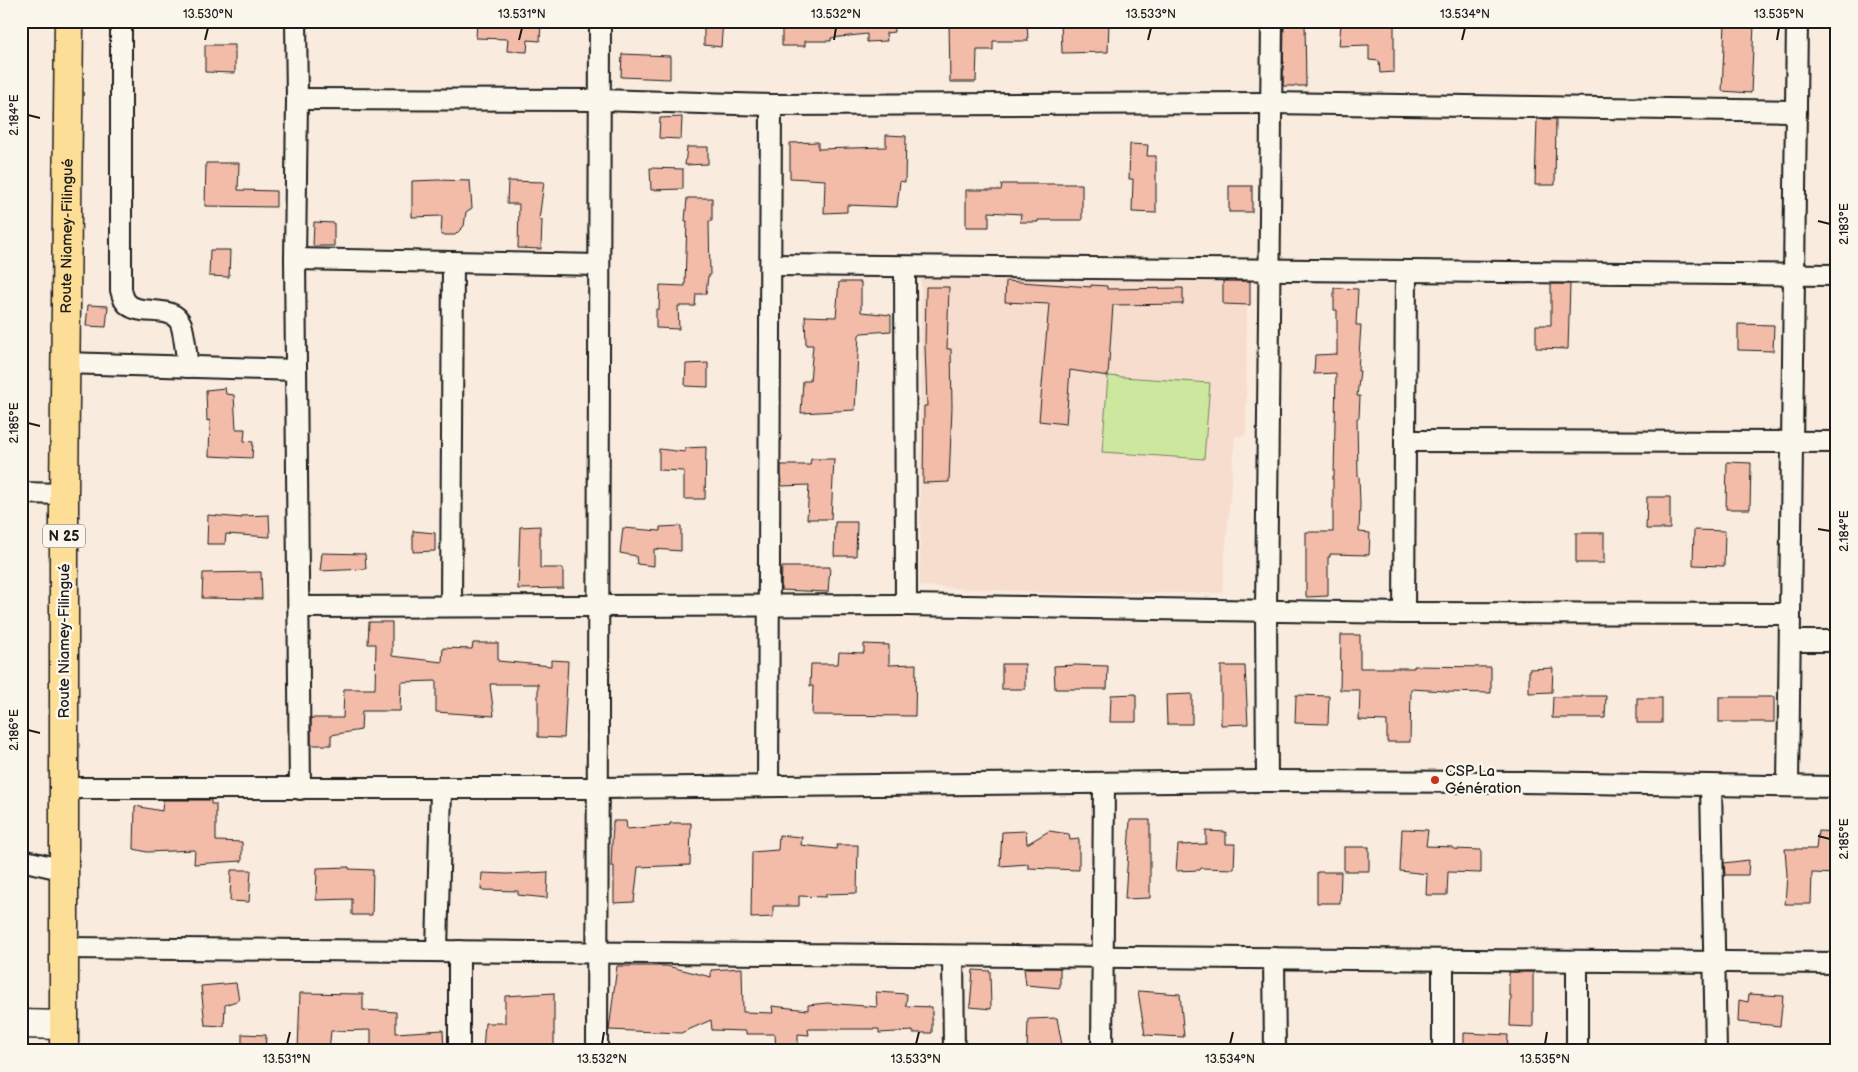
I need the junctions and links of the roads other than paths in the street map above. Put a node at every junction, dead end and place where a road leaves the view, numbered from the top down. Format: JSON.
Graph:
{"nodes":[{"id":1,"x":69,"y":21,"type":"edge"},
{"id":2,"x":122,"y":21,"type":"edge"},
{"id":3,"x":296,"y":21,"type":"edge"},
{"id":4,"x":600,"y":21,"type":"edge"},
{"id":5,"x":1272,"y":21,"type":"edge"},
{"id":6,"x":1796,"y":21,"type":"edge"},
{"id":7,"x":298,"y":100,"type":"junction"},
{"id":8,"x":600,"y":100,"type":"junction"},
{"id":9,"x":1271,"y":103,"type":"junction"},
{"id":10,"x":771,"y":105,"type":"junction"},
{"id":11,"x":1796,"y":111,"type":"junction"},
{"id":12,"x":295,"y":259,"type":"junction"},
{"id":13,"x":453,"y":262,"type":"junction"},
{"id":14,"x":599,"y":265,"type":"junction"},
{"id":15,"x":771,"y":265,"type":"junction"},
{"id":16,"x":905,"y":266,"type":"junction"},
{"id":17,"x":1270,"y":270,"type":"junction"},
{"id":18,"x":1406,"y":271,"type":"junction"},
{"id":19,"x":1794,"y":274,"type":"junction"},
{"id":20,"x":1837,"y":275,"type":"edge"},
{"id":21,"x":65,"y":363,"type":"junction"},
{"id":22,"x":188,"y":367,"type":"junction"},
{"id":23,"x":296,"y":370,"type":"junction"},
{"id":24,"x":1406,"y":441,"type":"junction"},
{"id":25,"x":1791,"y":442,"type":"junction"},
{"id":26,"x":1837,"y":442,"type":"edge"},
{"id":27,"x":21,"y":493,"type":"edge"},
{"id":28,"x":64,"y":494,"type":"junction"},
{"id":29,"x":770,"y":605,"type":"junction"},
{"id":30,"x":906,"y":605,"type":"junction"},
{"id":31,"x":451,"y":606,"type":"junction"},
{"id":32,"x":598,"y":606,"type":"junction"},
{"id":33,"x":298,"y":607,"type":"junction"},
{"id":34,"x":1266,"y":610,"type":"junction"},
{"id":35,"x":1404,"y":612,"type":"junction"},
{"id":36,"x":1790,"y":614,"type":"junction"},
{"id":37,"x":1790,"y":640,"type":"junction"},
{"id":38,"x":1837,"y":641,"type":"edge"},
{"id":39,"x":1268,"y":781,"type":"junction"},
{"id":40,"x":1104,"y":783,"type":"junction"},
{"id":41,"x":1711,"y":785,"type":"junction"},
{"id":42,"x":768,"y":786,"type":"junction"},
{"id":43,"x":1788,"y":786,"type":"junction"},
{"id":44,"x":1837,"y":787,"type":"edge"},
{"id":45,"x":65,"y":788,"type":"junction"},
{"id":46,"x":598,"y":788,"type":"junction"},
{"id":47,"x":300,"y":789,"type":"junction"},
{"id":48,"x":441,"y":789,"type":"junction"},
{"id":49,"x":21,"y":860,"type":"edge"},
{"id":50,"x":65,"y":870,"type":"junction"},
{"id":51,"x":64,"y":948,"type":"junction"},
{"id":52,"x":437,"y":951,"type":"junction"},
{"id":53,"x":459,"y":951,"type":"junction"},
{"id":54,"x":598,"y":953,"type":"junction"},
{"id":55,"x":953,"y":956,"type":"junction"},
{"id":56,"x":1102,"y":957,"type":"junction"},
{"id":57,"x":1274,"y":958,"type":"junction"},
{"id":58,"x":1443,"y":960,"type":"junction"},
{"id":59,"x":1578,"y":960,"type":"junction"},
{"id":60,"x":1715,"y":962,"type":"junction"},
{"id":61,"x":1837,"y":963,"type":"edge"},
{"id":62,"x":21,"y":1024,"type":"edge"},
{"id":63,"x":64,"y":1038,"type":"edge"},
{"id":64,"x":459,"y":1051,"type":"edge"},
{"id":65,"x":598,"y":1051,"type":"edge"},
{"id":66,"x":954,"y":1051,"type":"edge"},
{"id":67,"x":1102,"y":1051,"type":"edge"},
{"id":68,"x":1275,"y":1051,"type":"edge"},
{"id":69,"x":1443,"y":1051,"type":"edge"},
{"id":70,"x":1577,"y":1051,"type":"edge"},
{"id":71,"x":1716,"y":1051,"type":"edge"}],
"edges":[{"from":1,"to":21,"type":"main road","name":"Route Niamey-Filingué","number":"N 25"},
{"from":2,"to":22,"type":"street"},
{"from":3,"to":7,"type":"street"},
{"from":4,"to":8,"type":"street"},
{"from":5,"to":9,"type":"street"},
{"from":6,"to":11,"type":"street"},
{"from":7,"to":8,"type":"street"},
{"from":7,"to":12,"type":"street"},
{"from":8,"to":10,"type":"street"},
{"from":8,"to":14,"type":"street"},
{"from":9,"to":10,"type":"street"},
{"from":9,"to":11,"type":"street"},
{"from":9,"to":17,"type":"street"},
{"from":10,"to":15,"type":"street"},
{"from":11,"to":19,"type":"street"},
{"from":12,"to":13,"type":"street"},
{"from":12,"to":23,"type":"street"},
{"from":13,"to":14,"type":"street"},
{"from":13,"to":31,"type":"street"},
{"from":14,"to":32,"type":"street"},
{"from":15,"to":16,"type":"street"},
{"from":15,"to":29,"type":"street"},
{"from":16,"to":17,"type":"street"},
{"from":16,"to":30,"type":"street"},
{"from":17,"to":18,"type":"street"},
{"from":17,"to":34,"type":"street"},
{"from":18,"to":19,"type":"street"},
{"from":18,"to":24,"type":"street"},
{"from":19,"to":20,"type":"street"},
{"from":19,"to":25,"type":"street"},
{"from":21,"to":22,"type":"street"},
{"from":21,"to":28,"type":"main road","name":"Route Niamey-Filingué","number":"N 25"},
{"from":22,"to":23,"type":"street"},
{"from":23,"to":33,"type":"street"},
{"from":24,"to":25,"type":"street"},
{"from":24,"to":35,"type":"street"},
{"from":25,"to":26,"type":"street"},
{"from":25,"to":36,"type":"street"},
{"from":27,"to":28,"type":"street"},
{"from":28,"to":45,"type":"main road","name":"Route Niamey-Filingué","number":"N 25"},
{"from":29,"to":30,"type":"street"},
{"from":29,"to":32,"type":"street"},
{"from":29,"to":42,"type":"street"},
{"from":30,"to":34,"type":"street"},
{"from":31,"to":32,"type":"street"},
{"from":31,"to":33,"type":"street"},
{"from":32,"to":46,"type":"street"},
{"from":33,"to":47,"type":"street"},
{"from":34,"to":35,"type":"street"},
{"from":34,"to":39,"type":"street"},
{"from":35,"to":36,"type":"street"},
{"from":36,"to":37,"type":"street"},
{"from":37,"to":38,"type":"street"},
{"from":37,"to":43,"type":"street"},
{"from":39,"to":40,"type":"street"},
{"from":39,"to":41,"type":"street"},
{"from":40,"to":42,"type":"street"},
{"from":40,"to":56,"type":"street"},
{"from":41,"to":43,"type":"street"},
{"from":41,"to":60,"type":"street"},
{"from":42,"to":46,"type":"street"},
{"from":43,"to":44,"type":"street"},
{"from":45,"to":47,"type":"street"},
{"from":45,"to":50,"type":"main road","name":"Route Niamey-Filingué","number":"N 25"},
{"from":46,"to":48,"type":"street"},
{"from":46,"to":54,"type":"street"},
{"from":47,"to":48,"type":"street"},
{"from":48,"to":52,"type":"street"},
{"from":49,"to":50,"type":"street"},
{"from":50,"to":51,"type":"main road","name":"Route Niamey-Filingué","number":"N 25"},
{"from":51,"to":52,"type":"street"},
{"from":51,"to":63,"type":"main road","name":"Route Niamey-Filingué","number":"N 25"},
{"from":52,"to":53,"type":"street"},
{"from":53,"to":54,"type":"street"},
{"from":53,"to":64,"type":"street"},
{"from":54,"to":55,"type":"street"},
{"from":54,"to":65,"type":"street"},
{"from":55,"to":56,"type":"street"},
{"from":55,"to":66,"type":"street"},
{"from":56,"to":57,"type":"street"},
{"from":56,"to":67,"type":"street"},
{"from":57,"to":58,"type":"street"},
{"from":57,"to":68,"type":"street"},
{"from":58,"to":59,"type":"street"},
{"from":58,"to":69,"type":"street"},
{"from":59,"to":60,"type":"street"},
{"from":59,"to":70,"type":"street"},
{"from":60,"to":61,"type":"street"},
{"from":60,"to":71,"type":"street"},
{"from":62,"to":63,"type":"street"}]}
